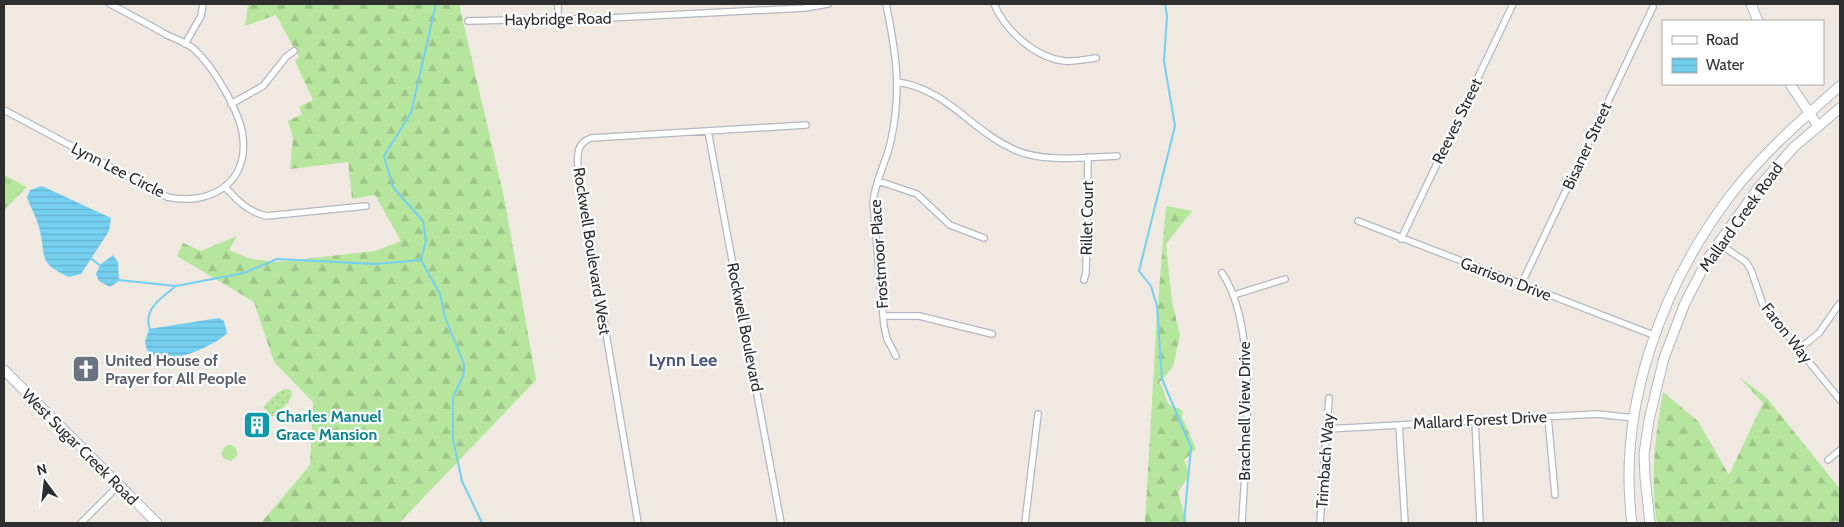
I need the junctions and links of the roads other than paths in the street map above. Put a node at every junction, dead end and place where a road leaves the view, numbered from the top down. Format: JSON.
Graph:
{"nodes":[{"id":1,"x":110,"y":4,"type":"edge"},
{"id":2,"x":203,"y":4,"type":"edge"},
{"id":3,"x":558,"y":4,"type":"edge"},
{"id":4,"x":828,"y":4,"type":"edge"},
{"id":5,"x":886,"y":4,"type":"edge"},
{"id":6,"x":994,"y":4,"type":"edge"},
{"id":7,"x":1513,"y":4,"type":"edge"},
{"id":8,"x":1751,"y":4,"type":"edge"},
{"id":9,"x":1653,"y":7,"type":"dead end"},
{"id":10,"x":558,"y":20,"type":"junction"},
{"id":11,"x":1758,"y":20,"type":"edge"},
{"id":12,"x":468,"y":21,"type":"dead end"},
{"id":13,"x":185,"y":44,"type":"junction"},
{"id":14,"x":294,"y":51,"type":"dead end"},
{"id":15,"x":1096,"y":58,"type":"dead end"},
{"id":16,"x":898,"y":82,"type":"junction"},
{"id":17,"x":1791,"y":85,"type":"edge"},
{"id":18,"x":1840,"y":86,"type":"edge"},
{"id":19,"x":231,"y":104,"type":"junction"},
{"id":20,"x":1840,"y":108,"type":"edge"},
{"id":21,"x":4,"y":110,"type":"edge"},
{"id":22,"x":1809,"y":113,"type":"junction"},
{"id":23,"x":806,"y":125,"type":"dead end"},
{"id":24,"x":1818,"y":126,"type":"junction"},
{"id":25,"x":708,"y":131,"type":"junction"},
{"id":26,"x":1117,"y":156,"type":"dead end"},
{"id":27,"x":1088,"y":157,"type":"junction"},
{"id":28,"x":878,"y":181,"type":"junction"},
{"id":29,"x":225,"y":187,"type":"junction"},
{"id":30,"x":366,"y":206,"type":"dead end"},
{"id":31,"x":1358,"y":221,"type":"dead end"},
{"id":32,"x":984,"y":238,"type":"dead end"},
{"id":33,"x":1401,"y":238,"type":"junction"},
{"id":34,"x":1718,"y":243,"type":"junction"},
{"id":35,"x":1222,"y":273,"type":"dead end"},
{"id":36,"x":1084,"y":280,"type":"dead end"},
{"id":37,"x":1285,"y":280,"type":"dead end"},
{"id":38,"x":1521,"y":285,"type":"junction"},
{"id":39,"x":1234,"y":296,"type":"junction"},
{"id":40,"x":1840,"y":303,"type":"edge"},
{"id":41,"x":883,"y":316,"type":"junction"},
{"id":42,"x":992,"y":334,"type":"dead end"},
{"id":43,"x":1656,"y":336,"type":"junction"},
{"id":44,"x":1799,"y":349,"type":"junction"},
{"id":45,"x":896,"y":356,"type":"dead end"},
{"id":46,"x":4,"y":370,"type":"edge"},
{"id":47,"x":1329,"y":398,"type":"dead end"},
{"id":48,"x":1840,"y":400,"type":"edge"},
{"id":49,"x":1038,"y":414,"type":"dead end"},
{"id":50,"x":1548,"y":416,"type":"junction"},
{"id":51,"x":1634,"y":418,"type":"junction"},
{"id":52,"x":1475,"y":420,"type":"junction"},
{"id":53,"x":1399,"y":425,"type":"junction"},
{"id":54,"x":1327,"y":428,"type":"junction"},
{"id":55,"x":1840,"y":450,"type":"edge"},
{"id":56,"x":1828,"y":460,"type":"dead end"},
{"id":57,"x":119,"y":485,"type":"junction"},
{"id":58,"x":1555,"y":494,"type":"dead end"},
{"id":59,"x":81,"y":523,"type":"edge"},
{"id":60,"x":156,"y":523,"type":"edge"},
{"id":61,"x":638,"y":523,"type":"edge"},
{"id":62,"x":781,"y":523,"type":"edge"},
{"id":63,"x":1025,"y":523,"type":"edge"},
{"id":64,"x":1242,"y":523,"type":"edge"},
{"id":65,"x":1320,"y":523,"type":"edge"},
{"id":66,"x":1405,"y":523,"type":"edge"},
{"id":67,"x":1480,"y":523,"type":"edge"},
{"id":68,"x":1632,"y":523,"type":"edge"},
{"id":69,"x":1650,"y":523,"type":"edge"}],
"edges":[{"from":1,"to":13,"type":"street"},
{"from":2,"to":13,"type":"street"},
{"from":3,"to":10,"type":"street"},
{"from":4,"to":10,"type":"street","name":"Haybridge Road"},
{"from":5,"to":16,"type":"street","name":"Frostmoor Place"},
{"from":6,"to":15,"type":"street"},
{"from":7,"to":33,"type":"street","name":"Reeves Street"},
{"from":8,"to":11,"type":"main road"},
{"from":9,"to":38,"type":"street","name":"Bisaner Street"},
{"from":10,"to":12,"type":"street","name":"Haybridge Road"},
{"from":13,"to":19,"type":"street"},
{"from":14,"to":19,"type":"street"},
{"from":16,"to":27,"type":"street"},
{"from":16,"to":28,"type":"street","name":"Frostmoor Place"},
{"from":17,"to":22,"type":"main road"},
{"from":18,"to":22,"type":"main road","name":"Mallard Creek Road"},
{"from":19,"to":29,"type":"street"},
{"from":20,"to":24,"type":"main road","name":"Mallard Creek Road"},
{"from":21,"to":29,"type":"street","name":"Lynn Lee Circle"},
{"from":22,"to":24,"type":"main road"},
{"from":22,"to":43,"type":"main road","name":"Mallard Creek Road"},
{"from":23,"to":25,"type":"street","name":"Rockwell Boulevard West"},
{"from":24,"to":34,"type":"main road","name":"Mallard Creek Road"},
{"from":25,"to":61,"type":"street","name":"Rockwell Boulevard West"},
{"from":25,"to":62,"type":"street","name":"Rockwell Boulevard"},
{"from":26,"to":27,"type":"street"},
{"from":27,"to":36,"type":"street","name":"Rillet Court"},
{"from":28,"to":32,"type":"street"},
{"from":28,"to":41,"type":"street","name":"Frostmoor Place"},
{"from":29,"to":30,"type":"street"},
{"from":31,"to":33,"type":"street","name":"Garrison Drive"},
{"from":33,"to":38,"type":"street","name":"Garrison Drive"},
{"from":34,"to":44,"type":"street","name":"Faron Way"},
{"from":34,"to":69,"type":"main road","name":"Mallard Creek Road"},
{"from":35,"to":39,"type":"street","name":"Brachnell View Drive"},
{"from":37,"to":39,"type":"street"},
{"from":38,"to":43,"type":"street","name":"Garrison Drive"},
{"from":39,"to":64,"type":"street","name":"Brachnell View Drive"},
{"from":40,"to":44,"type":"street"},
{"from":41,"to":42,"type":"street"},
{"from":41,"to":45,"type":"street","name":"Frostmoor Place"},
{"from":43,"to":51,"type":"main road","name":"Mallard Creek Road"},
{"from":44,"to":48,"type":"street","name":"Faron Way"},
{"from":46,"to":57,"type":"main road","name":"West Sugar Creek Road"},
{"from":47,"to":54,"type":"street","name":"Trimbach Way"},
{"from":49,"to":63,"type":"street"},
{"from":50,"to":51,"type":"street","name":"Mallard Forest Drive"},
{"from":50,"to":52,"type":"street","name":"Mallard Forest Drive"},
{"from":50,"to":58,"type":"street"},
{"from":51,"to":68,"type":"main road","name":"Mallard Creek Road"},
{"from":52,"to":53,"type":"street","name":"Mallard Forest Drive"},
{"from":52,"to":67,"type":"street"},
{"from":53,"to":54,"type":"street","name":"Mallard Forest Drive"},
{"from":53,"to":66,"type":"street"},
{"from":54,"to":65,"type":"street","name":"Trimbach Way"},
{"from":55,"to":56,"type":"street"},
{"from":57,"to":59,"type":"street"},
{"from":57,"to":60,"type":"main road","name":"West Sugar Creek Road"}]}
